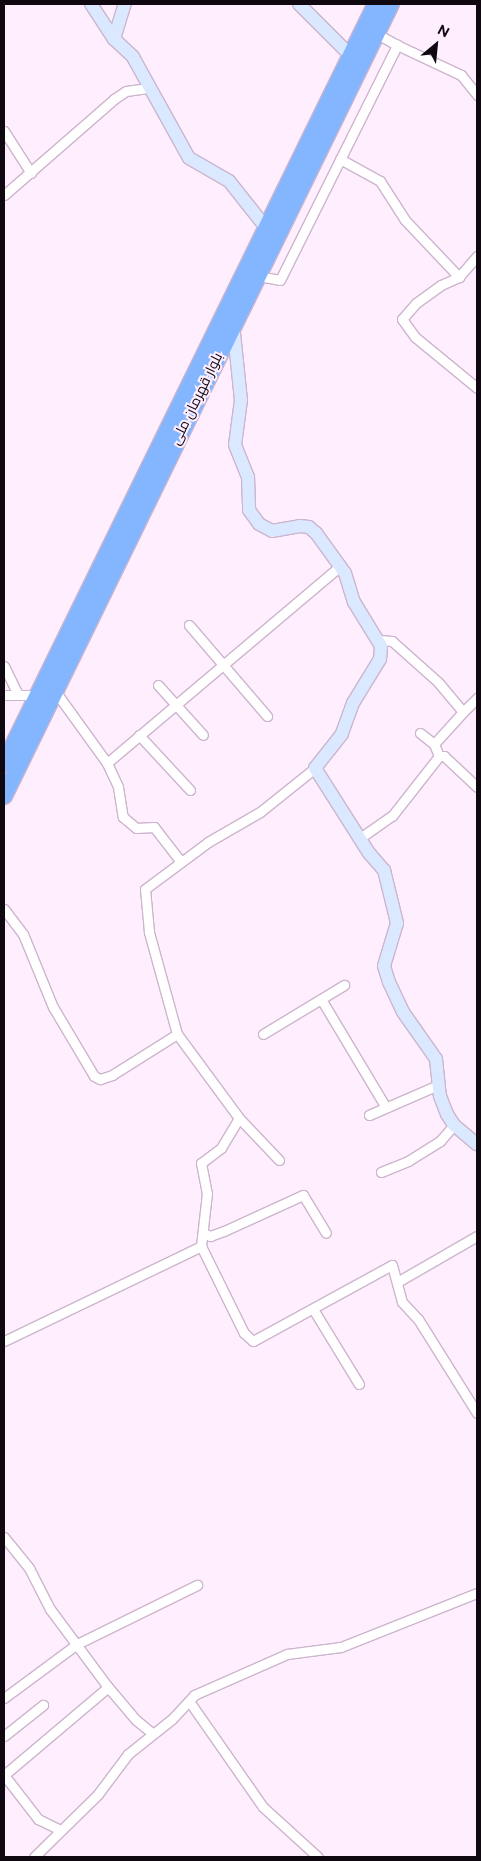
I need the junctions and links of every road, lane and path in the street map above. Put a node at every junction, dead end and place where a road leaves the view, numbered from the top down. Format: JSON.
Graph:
{"nodes":[{"id":1,"x":91,"y":4,"type":"edge"},
{"id":2,"x":125,"y":4,"type":"edge"},
{"id":3,"x":299,"y":4,"type":"edge"},
{"id":4,"x":376,"y":4,"type":"edge"},
{"id":5,"x":391,"y":4,"type":"edge"},
{"id":6,"x":377,"y":34,"type":"junction"},
{"id":7,"x":114,"y":39,"type":"junction"},
{"id":8,"x":397,"y":45,"type":"junction"},
{"id":9,"x":351,"y":56,"type":"junction"},
{"id":10,"x":148,"y":88,"type":"junction"},
{"id":11,"x":477,"y":96,"type":"edge"},
{"id":12,"x":4,"y":131,"type":"edge"},
{"id":13,"x":340,"y":159,"type":"junction"},
{"id":14,"x":31,"y":173,"type":"junction"},
{"id":15,"x":4,"y":195,"type":"edge"},
{"id":16,"x":267,"y":228,"type":"junction"},
{"id":17,"x":477,"y":256,"type":"edge"},
{"id":18,"x":258,"y":276,"type":"junction"},
{"id":19,"x":459,"y":277,"type":"junction"},
{"id":20,"x":230,"y":317,"type":"junction"},
{"id":21,"x":477,"y":388,"type":"edge"},
{"id":22,"x":340,"y":566,"type":"junction"},
{"id":23,"x":189,"y":625,"type":"dead end"},
{"id":24,"x":379,"y":640,"type":"junction"},
{"id":25,"x":224,"y":664,"type":"junction"},
{"id":26,"x":4,"y":666,"type":"edge"},
{"id":27,"x":158,"y":685,"type":"dead end"},
{"id":28,"x":55,"y":691,"type":"junction"},
{"id":29,"x":4,"y":695,"type":"edge"},
{"id":30,"x":18,"y":695,"type":"junction"},
{"id":31,"x":38,"y":695,"type":"junction"},
{"id":32,"x":476,"y":701,"type":"edge"},
{"id":33,"x":174,"y":704,"type":"junction"},
{"id":34,"x":463,"y":712,"type":"junction"},
{"id":35,"x":267,"y":716,"type":"dead end"},
{"id":36,"x":420,"y":733,"type":"dead end"},
{"id":37,"x":139,"y":735,"type":"junction"},
{"id":38,"x":203,"y":735,"type":"dead end"},
{"id":39,"x":434,"y":744,"type":"junction"},
{"id":40,"x":439,"y":756,"type":"junction"},
{"id":41,"x":108,"y":763,"type":"junction"},
{"id":42,"x":4,"y":764,"type":"edge"},
{"id":43,"x":315,"y":768,"type":"junction"},
{"id":44,"x":477,"y":787,"type":"edge"},
{"id":45,"x":190,"y":790,"type":"dead end"},
{"id":46,"x":4,"y":796,"type":"edge"},
{"id":47,"x":360,"y":838,"type":"junction"},
{"id":48,"x":181,"y":862,"type":"junction"},
{"id":49,"x":4,"y":909,"type":"edge"},
{"id":50,"x":344,"y":985,"type":"dead end"},
{"id":51,"x":321,"y":999,"type":"junction"},
{"id":52,"x":177,"y":1034,"type":"junction"},
{"id":53,"x":263,"y":1034,"type":"dead end"},
{"id":54,"x":438,"y":1085,"type":"junction"},
{"id":55,"x":385,"y":1106,"type":"junction"},
{"id":56,"x":368,"y":1115,"type":"dead end"},
{"id":57,"x":239,"y":1118,"type":"junction"},
{"id":58,"x":454,"y":1125,"type":"junction"},
{"id":59,"x":477,"y":1144,"type":"edge"},
{"id":60,"x":279,"y":1160,"type":"dead end"},
{"id":61,"x":381,"y":1172,"type":"dead end"},
{"id":62,"x":203,"y":1233,"type":"junction"},
{"id":63,"x":326,"y":1233,"type":"dead end"},
{"id":64,"x":477,"y":1236,"type":"edge"},
{"id":65,"x":201,"y":1246,"type":"junction"},
{"id":66,"x":399,"y":1281,"type":"junction"},
{"id":67,"x":312,"y":1309,"type":"junction"},
{"id":68,"x":4,"y":1340,"type":"edge"},
{"id":69,"x":359,"y":1384,"type":"dead end"},
{"id":70,"x":477,"y":1413,"type":"edge"},
{"id":71,"x":4,"y":1537,"type":"edge"},
{"id":72,"x":197,"y":1585,"type":"dead end"},
{"id":73,"x":477,"y":1593,"type":"edge"},
{"id":74,"x":77,"y":1644,"type":"junction"},
{"id":75,"x":108,"y":1686,"type":"junction"},
{"id":76,"x":4,"y":1698,"type":"edge"},
{"id":77,"x":188,"y":1701,"type":"junction"},
{"id":78,"x":43,"y":1705,"type":"dead end"},
{"id":79,"x":152,"y":1733,"type":"junction"},
{"id":80,"x":4,"y":1736,"type":"edge"},
{"id":81,"x":4,"y":1775,"type":"edge"},
{"id":82,"x":61,"y":1830,"type":"junction"},
{"id":83,"x":34,"y":1857,"type":"edge"},
{"id":84,"x":318,"y":1857,"type":"edge"}],
"edges":[{"from":1,"to":7,"type":"street"},
{"from":2,"to":7,"type":"street"},
{"from":3,"to":9,"type":"street"},
{"from":4,"to":9,"type":"highway","name":"بلوار قهرمان ملی"},
{"from":5,"to":6,"type":"highway","name":"بلوار قهرمان ملی"},
{"from":6,"to":8,"type":"street"},
{"from":6,"to":18,"type":"highway","name":"بلوار قهرمان ملی"},
{"from":7,"to":10,"type":"street"},
{"from":8,"to":11,"type":"street"},
{"from":8,"to":13,"type":"street"},
{"from":9,"to":16,"type":"highway","name":"بلوار قهرمان ملی"},
{"from":10,"to":14,"type":"street"},
{"from":10,"to":16,"type":"street"},
{"from":12,"to":14,"type":"street"},
{"from":13,"to":18,"type":"street"},
{"from":13,"to":19,"type":"street"},
{"from":14,"to":15,"type":"street"},
{"from":16,"to":20,"type":"highway","name":"بلوار قهرمان ملی"},
{"from":17,"to":19,"type":"street"},
{"from":18,"to":20,"type":"highway","name":"بلوار قهرمان ملی"},
{"from":19,"to":21,"type":"street"},
{"from":20,"to":22,"type":"street"},
{"from":20,"to":28,"type":"highway","name":"بلوار قهرمان ملی"},
{"from":20,"to":31,"type":"highway","name":"بلوار قهرمان ملی"},
{"from":22,"to":24,"type":"street"},
{"from":22,"to":25,"type":"street"},
{"from":23,"to":25,"type":"street"},
{"from":24,"to":34,"type":"street"},
{"from":24,"to":43,"type":"street"},
{"from":25,"to":33,"type":"street"},
{"from":25,"to":35,"type":"street"},
{"from":26,"to":30,"type":"street"},
{"from":27,"to":33,"type":"street"},
{"from":28,"to":41,"type":"street"},
{"from":28,"to":46,"type":"highway","name":"بلوار قهرمان ملی"},
{"from":29,"to":30,"type":"street"},
{"from":30,"to":31,"type":"street"},
{"from":31,"to":42,"type":"highway","name":"بلوار قهرمان ملی"},
{"from":32,"to":34,"type":"street"},
{"from":33,"to":37,"type":"street"},
{"from":33,"to":38,"type":"street"},
{"from":34,"to":39,"type":"street"},
{"from":36,"to":39,"type":"street"},
{"from":37,"to":41,"type":"street"},
{"from":37,"to":45,"type":"street"},
{"from":39,"to":40,"type":"street"},
{"from":40,"to":44,"type":"street"},
{"from":40,"to":47,"type":"street"},
{"from":41,"to":48,"type":"street"},
{"from":43,"to":47,"type":"street"},
{"from":43,"to":48,"type":"street"},
{"from":47,"to":54,"type":"street"},
{"from":48,"to":52,"type":"street"},
{"from":49,"to":52,"type":"street"},
{"from":50,"to":51,"type":"street"},
{"from":51,"to":53,"type":"street"},
{"from":51,"to":55,"type":"street"},
{"from":52,"to":57,"type":"street"},
{"from":54,"to":55,"type":"street"},
{"from":54,"to":58,"type":"street"},
{"from":55,"to":56,"type":"street"},
{"from":57,"to":60,"type":"street"},
{"from":57,"to":62,"type":"street"},
{"from":58,"to":59,"type":"street"},
{"from":58,"to":61,"type":"street"},
{"from":62,"to":63,"type":"street"},
{"from":62,"to":65,"type":"street"},
{"from":64,"to":66,"type":"street"},
{"from":65,"to":67,"type":"street"},
{"from":65,"to":68,"type":"street"},
{"from":66,"to":67,"type":"street"},
{"from":66,"to":70,"type":"street"},
{"from":67,"to":69,"type":"street"},
{"from":71,"to":74,"type":"street"},
{"from":72,"to":74,"type":"street"},
{"from":73,"to":77,"type":"street"},
{"from":74,"to":75,"type":"street"},
{"from":74,"to":76,"type":"street"},
{"from":75,"to":79,"type":"street"},
{"from":75,"to":81,"type":"street"},
{"from":77,"to":79,"type":"street"},
{"from":77,"to":84,"type":"street"},
{"from":78,"to":80,"type":"street"},
{"from":79,"to":82,"type":"street"},
{"from":81,"to":82,"type":"street"},
{"from":82,"to":83,"type":"street"}]}
